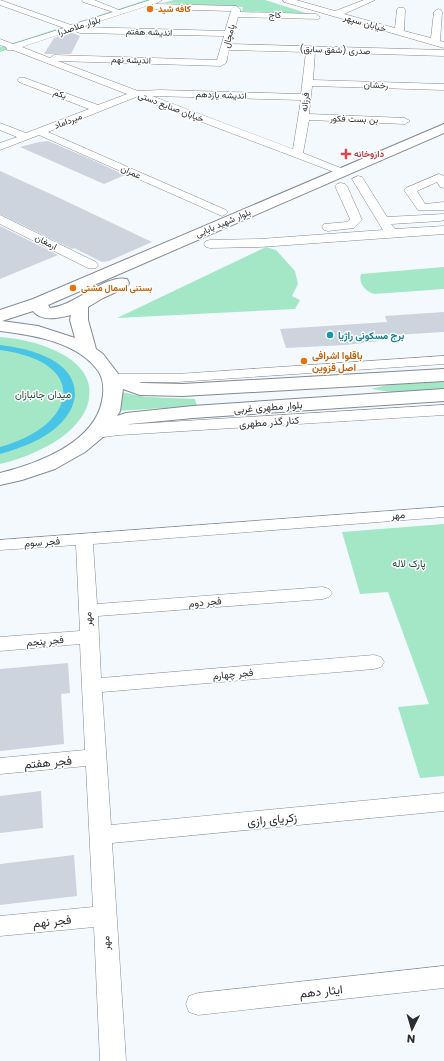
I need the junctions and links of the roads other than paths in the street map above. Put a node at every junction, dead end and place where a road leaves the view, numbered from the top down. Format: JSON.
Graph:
{"nodes":[{"id":1,"x":86,"y":0,"type":"edge"},
{"id":2,"x":146,"y":0,"type":"edge"},
{"id":3,"x":287,"y":0,"type":"edge"},
{"id":4,"x":371,"y":0,"type":"edge"},
{"id":5,"x":0,"y":2,"type":"edge"},
{"id":6,"x":157,"y":3,"type":"edge"},
{"id":7,"x":115,"y":10,"type":"junction"},
{"id":8,"x":401,"y":10,"type":"dead end"},
{"id":9,"x":235,"y":11,"type":"junction"},
{"id":10,"x":438,"y":12,"type":"dead end"},
{"id":11,"x":335,"y":14,"type":"junction"},
{"id":12,"x":316,"y":17,"type":"dead end"},
{"id":13,"x":67,"y":28,"type":"junction"},
{"id":14,"x":399,"y":32,"type":"junction"},
{"id":15,"x":25,"y":34,"type":"dead end"},
{"id":16,"x":230,"y":34,"type":"junction"},
{"id":17,"x":39,"y":36,"type":"junction"},
{"id":18,"x":440,"y":44,"type":"edge"},
{"id":19,"x":4,"y":45,"type":"edge"},
{"id":20,"x":226,"y":47,"type":"junction"},
{"id":21,"x":311,"y":49,"type":"junction"},
{"id":22,"x":444,"y":53,"type":"edge"},
{"id":23,"x":41,"y":58,"type":"junction"},
{"id":24,"x":221,"y":63,"type":"joint"},
{"id":25,"x":22,"y":80,"type":"dead end"},
{"id":26,"x":307,"y":83,"type":"junction"},
{"id":27,"x":444,"y":87,"type":"edge"},
{"id":28,"x":136,"y":94,"type":"junction"},
{"id":29,"x":306,"y":97,"type":"junction"},
{"id":30,"x":99,"y":108,"type":"junction"},
{"id":31,"x":304,"y":117,"type":"junction"},
{"id":32,"x":405,"y":121,"type":"dead end"},
{"id":33,"x":0,"y":126,"type":"edge"},
{"id":34,"x":444,"y":128,"type":"edge"},
{"id":35,"x":40,"y":132,"type":"junction"},
{"id":36,"x":26,"y":137,"type":"junction"},
{"id":37,"x":301,"y":139,"type":"junction"},
{"id":38,"x":314,"y":140,"type":"dead end"},
{"id":39,"x":444,"y":140,"type":"edge"},
{"id":40,"x":0,"y":147,"type":"edge"},
{"id":41,"x":297,"y":155,"type":"junction"},
{"id":42,"x":342,"y":179,"type":"junction"},
{"id":43,"x":358,"y":179,"type":"junction"},
{"id":44,"x":444,"y":184,"type":"edge"},
{"id":45,"x":222,"y":212,"type":"dead end"},
{"id":46,"x":441,"y":214,"type":"edge"},
{"id":47,"x":0,"y":219,"type":"edge"},
{"id":48,"x":383,"y":221,"type":"junction"},
{"id":49,"x":444,"y":230,"type":"edge"},
{"id":50,"x":391,"y":233,"type":"junction"},
{"id":51,"x":232,"y":234,"type":"junction"},
{"id":52,"x":210,"y":244,"type":"junction"},
{"id":53,"x":92,"y":265,"type":"dead end"},
{"id":54,"x":39,"y":303,"type":"junction"},
{"id":55,"x":80,"y":305,"type":"junction"},
{"id":56,"x":0,"y":316,"type":"edge"},
{"id":57,"x":0,"y":326,"type":"edge"},
{"id":58,"x":87,"y":350,"type":"junction"},
{"id":59,"x":444,"y":360,"type":"edge"},
{"id":60,"x":444,"y":375,"type":"edge"},
{"id":61,"x":110,"y":378,"type":"junction"},
{"id":62,"x":232,"y":388,"type":"junction"},
{"id":63,"x":444,"y":395,"type":"edge"},
{"id":64,"x":236,"y":409,"type":"junction"},
{"id":65,"x":444,"y":410,"type":"edge"},
{"id":66,"x":94,"y":434,"type":"junction"},
{"id":67,"x":0,"y":479,"type":"edge"},
{"id":68,"x":444,"y":512,"type":"edge"},
{"id":69,"x":84,"y":538,"type":"junction"},
{"id":70,"x":0,"y":545,"type":"edge"},
{"id":71,"x":323,"y":593,"type":"dead end"},
{"id":72,"x":88,"y":612,"type":"junction"},
{"id":73,"x":89,"y":637,"type":"junction"},
{"id":74,"x":0,"y":644,"type":"edge"},
{"id":75,"x":374,"y":662,"type":"dead end"},
{"id":76,"x":92,"y":686,"type":"junction"},
{"id":77,"x":96,"y":757,"type":"junction"},
{"id":78,"x":0,"y":766,"type":"edge"},
{"id":79,"x":444,"y":802,"type":"edge"},
{"id":80,"x":100,"y":835,"type":"junction"},
{"id":81,"x":105,"y":916,"type":"junction"},
{"id":82,"x":0,"y":926,"type":"edge"},
{"id":83,"x":444,"y":977,"type":"edge"},
{"id":84,"x":198,"y":1004,"type":"dead end"},
{"id":85,"x":113,"y":1061,"type":"edge"}],
"edges":[{"from":1,"to":7,"type":"street"},
{"from":2,"to":7,"type":"street","name":"بلوار ملاصدرا"},
{"from":3,"to":11,"type":"street","name":"خیابان سپهر"},
{"from":4,"to":11,"type":"street"},
{"from":5,"to":13,"type":"street"},
{"from":6,"to":9,"type":"street","name":"بلوار ملاصدرا"},
{"from":6,"to":13,"type":"street","name":"بلوار ملاصدرا"},
{"from":7,"to":13,"type":"street","name":"بلوار ملاصدرا"},
{"from":8,"to":14,"type":"street"},
{"from":9,"to":12,"type":"street","name":"کاج"},
{"from":9,"to":16,"type":"street","name":"پامچال"},
{"from":10,"to":18,"type":"street"},
{"from":11,"to":14,"type":"street","name":"خیابان سپهر"},
{"from":13,"to":16,"type":"street","name":"اندیشه هفتم"},
{"from":13,"to":17,"type":"street","name":"بلوار ملاصدرا"},
{"from":14,"to":18,"type":"street","name":"خیابان سپهر"},
{"from":15,"to":17,"type":"street"},
{"from":16,"to":20,"type":"street","name":"پامچال"},
{"from":17,"to":19,"type":"street","name":"بلوار ملاصدرا"},
{"from":17,"to":23,"type":"street"},
{"from":19,"to":23,"type":"street","name":"خیابان صنایع دستی"},
{"from":20,"to":21,"type":"street","name":"صدری (شفق سابق)"},
{"from":20,"to":24,"type":"street","name":"پامچال"},
{"from":21,"to":22,"type":"street","name":"صدری (شفق سابق)"},
{"from":21,"to":26,"type":"street","name":"فرزانه"},
{"from":23,"to":24,"type":"street","name":"اندیشه نهم"},
{"from":23,"to":28,"type":"street","name":"خیابان صنایع دستی"},
{"from":25,"to":30,"type":"street","name":"یکم"},
{"from":26,"to":27,"type":"street","name":"رخشان"},
{"from":26,"to":29,"type":"street","name":"فرزانه"},
{"from":28,"to":29,"type":"street","name":"اندیشه یازدهم"},
{"from":28,"to":30,"type":"street","name":"میرداماد"},
{"from":28,"to":41,"type":"street","name":"خیابان صنایع دستی"},
{"from":29,"to":31,"type":"street","name":"فرزانه"},
{"from":30,"to":35,"type":"street","name":"میرداماد"},
{"from":31,"to":32,"type":"street","name":"بن بست فكور"},
{"from":31,"to":37,"type":"street","name":"فرزانه"},
{"from":33,"to":36,"type":"street"},
{"from":34,"to":42,"type":"main road","name":"بلوار شهید بابایی"},
{"from":35,"to":36,"type":"street","name":"میرداماد"},
{"from":35,"to":45,"type":"street","name":"عمران"},
{"from":36,"to":40,"type":"street","name":"میرداماد"},
{"from":37,"to":38,"type":"street"},
{"from":37,"to":41,"type":"street","name":"فرزانه"},
{"from":39,"to":43,"type":"main road","name":"بلوار شهید بابایی"},
{"from":41,"to":42,"type":"street","name":"خیابان صنایع دستی"},
{"from":42,"to":43,"type":"main road","name":"بلوار شهید بابایی"},
{"from":42,"to":51,"type":"main road","name":"بلوار شهید بابایی"},
{"from":42,"to":51,"type":"street"},
{"from":42,"to":54,"type":"main road","name":"بلوار شهید بابایی"},
{"from":43,"to":48,"type":"street"},
{"from":44,"to":46,"type":"street"},
{"from":46,"to":48,"type":"street"},
{"from":47,"to":53,"type":"street","name":"ارمغان"},
{"from":48,"to":50,"type":"street"},
{"from":49,"to":50,"type":"street"},
{"from":50,"to":52,"type":"street"},
{"from":51,"to":52,"type":"main road","name":"بلوار شهید بابایی"},
{"from":52,"to":55,"type":"main road","name":"بلوار شهید بابایی"},
{"from":54,"to":55,"type":"main road","name":"بلوار شهید بابایی"},
{"from":54,"to":56,"type":"main road","name":"بلوار شهید بابایی"},
{"from":55,"to":58,"type":"main road"},
{"from":57,"to":58,"type":"main road"},
{"from":58,"to":61,"type":"main road"},
{"from":59,"to":61,"type":"street"},
{"from":60,"to":62,"type":"main road","name":"بلوار مطهری غربی"},
{"from":61,"to":62,"type":"main road","name":"بلوار مطهری غربی"},
{"from":61,"to":66,"type":"main road"},
{"from":62,"to":64,"type":"main road"},
{"from":63,"to":64,"type":"main road","name":"بلوار مطهری غربی"},
{"from":64,"to":66,"type":"main road","name":"بلوار مطهری غربی"},
{"from":65,"to":66,"type":"street","name":"کنار گذر مطهری"},
{"from":66,"to":67,"type":"main road"},
{"from":68,"to":69,"type":"street","name":"مهر"},
{"from":69,"to":70,"type":"street","name":"فجر سوم"},
{"from":69,"to":72,"type":"street","name":"مهر"},
{"from":71,"to":72,"type":"street","name":"فجر دوم"},
{"from":72,"to":73,"type":"street","name":"مهر"},
{"from":73,"to":74,"type":"street","name":"فجر پنجم"},
{"from":73,"to":76,"type":"street","name":"مهر"},
{"from":75,"to":76,"type":"street","name":"فجر چهارم"},
{"from":76,"to":77,"type":"street","name":"مهر"},
{"from":77,"to":78,"type":"street","name":"فجر هفتم"},
{"from":77,"to":80,"type":"street","name":"مهر"},
{"from":79,"to":80,"type":"street","name":"زکریای رازی"},
{"from":80,"to":81,"type":"street","name":"مهر"},
{"from":81,"to":82,"type":"street","name":"فجر نهم"},
{"from":81,"to":85,"type":"street","name":"مهر"},
{"from":83,"to":84,"type":"street","name":"ایثار دهم"}]}
